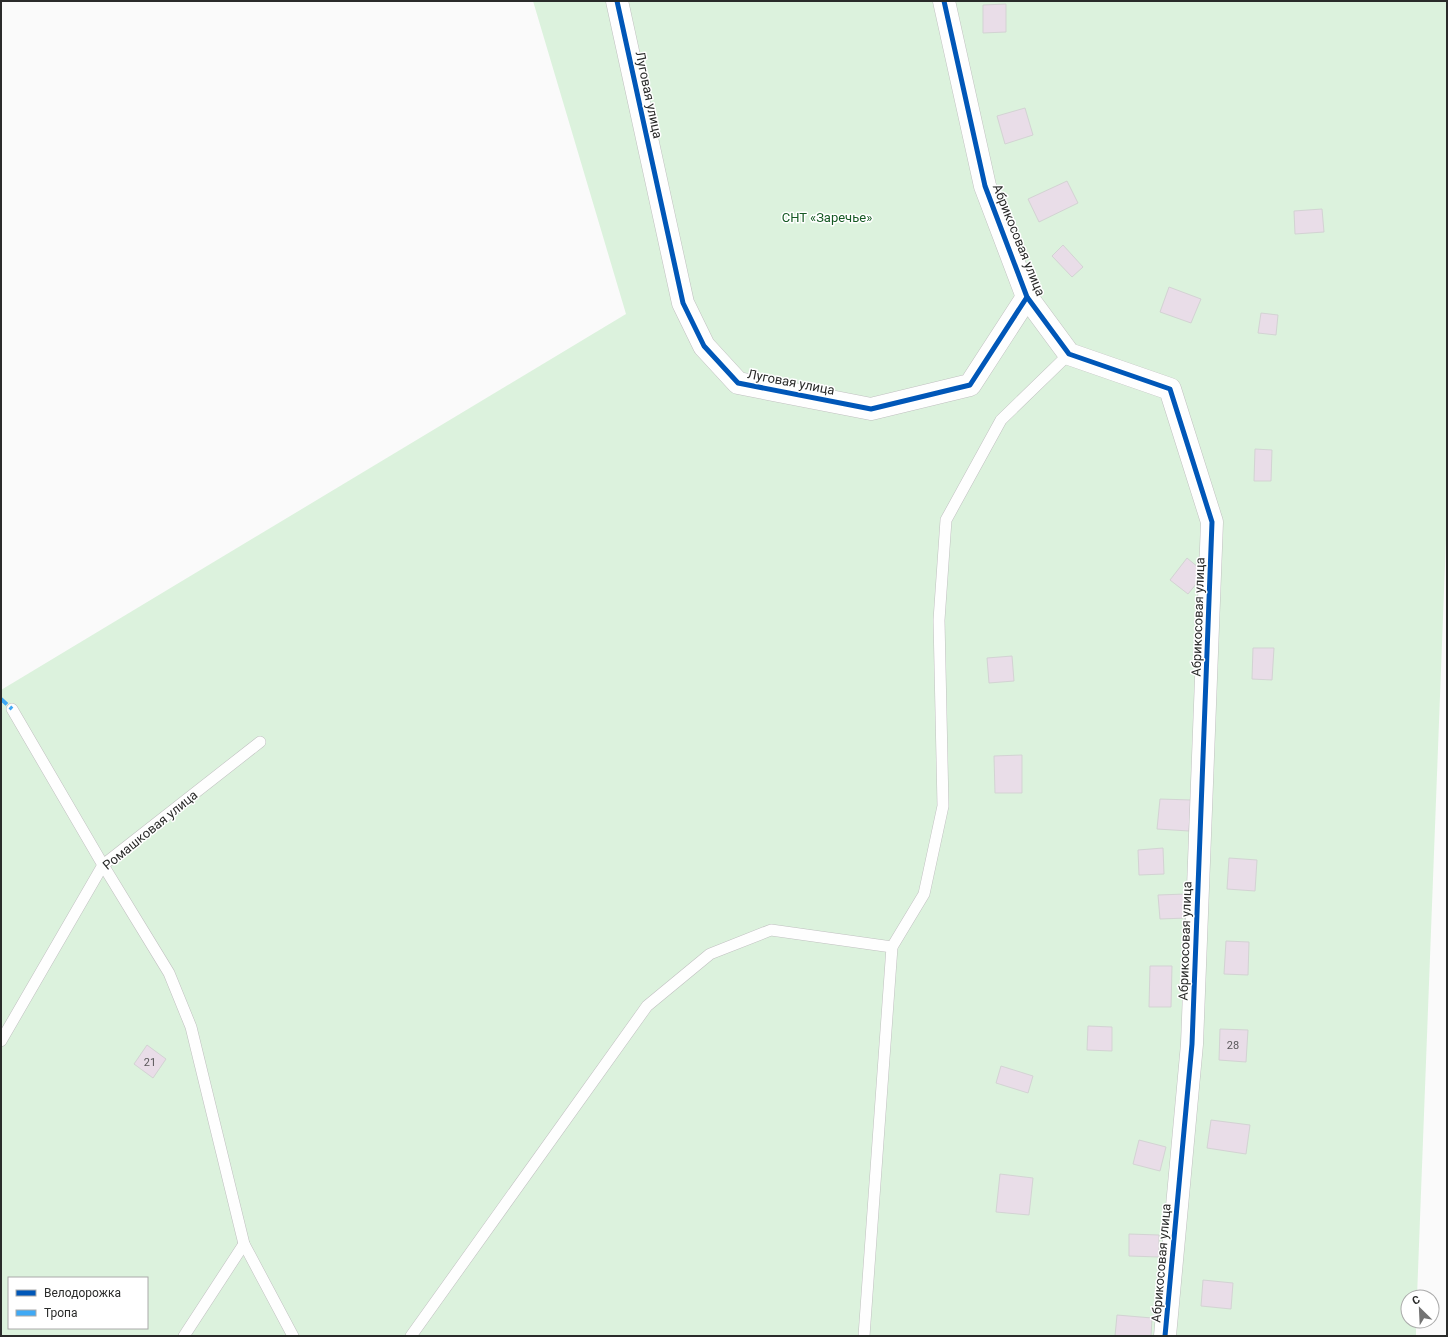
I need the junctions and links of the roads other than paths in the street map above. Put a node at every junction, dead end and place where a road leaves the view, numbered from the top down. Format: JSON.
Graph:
{"nodes":[{"id":1,"x":617,"y":1,"type":"edge"},
{"id":2,"x":944,"y":1,"type":"edge"},
{"id":3,"x":1027,"y":297,"type":"junction"},
{"id":4,"x":1069,"y":354,"type":"junction"},
{"id":5,"x":12,"y":709,"type":"dead end"},
{"id":6,"x":260,"y":742,"type":"dead end"},
{"id":7,"x":103,"y":865,"type":"junction"},
{"id":8,"x":892,"y":947,"type":"junction"},
{"id":9,"x":1,"y":1041,"type":"edge"},
{"id":10,"x":244,"y":1244,"type":"junction"},
{"id":11,"x":184,"y":1336,"type":"edge"},
{"id":12,"x":294,"y":1336,"type":"edge"},
{"id":13,"x":410,"y":1336,"type":"edge"},
{"id":14,"x":864,"y":1336,"type":"edge"},
{"id":15,"x":1165,"y":1336,"type":"edge"}],
"edges":[{"from":1,"to":3,"type":"street","name":"Луговая улица"},
{"from":2,"to":3,"type":"street","name":"Абрикосовая улица"},
{"from":3,"to":4,"type":"street","name":"Абрикосовая улица"},
{"from":4,"to":8,"type":"lane"},
{"from":4,"to":15,"type":"street","name":"Абрикосовая улица"},
{"from":5,"to":7,"type":"lane"},
{"from":6,"to":7,"type":"lane","name":"Ромашковая улица"},
{"from":7,"to":9,"type":"lane","name":"Ромашковая улица"},
{"from":7,"to":10,"type":"lane"},
{"from":8,"to":13,"type":"lane"},
{"from":8,"to":14,"type":"lane"},
{"from":10,"to":11,"type":"lane"},
{"from":10,"to":12,"type":"lane"}]}
